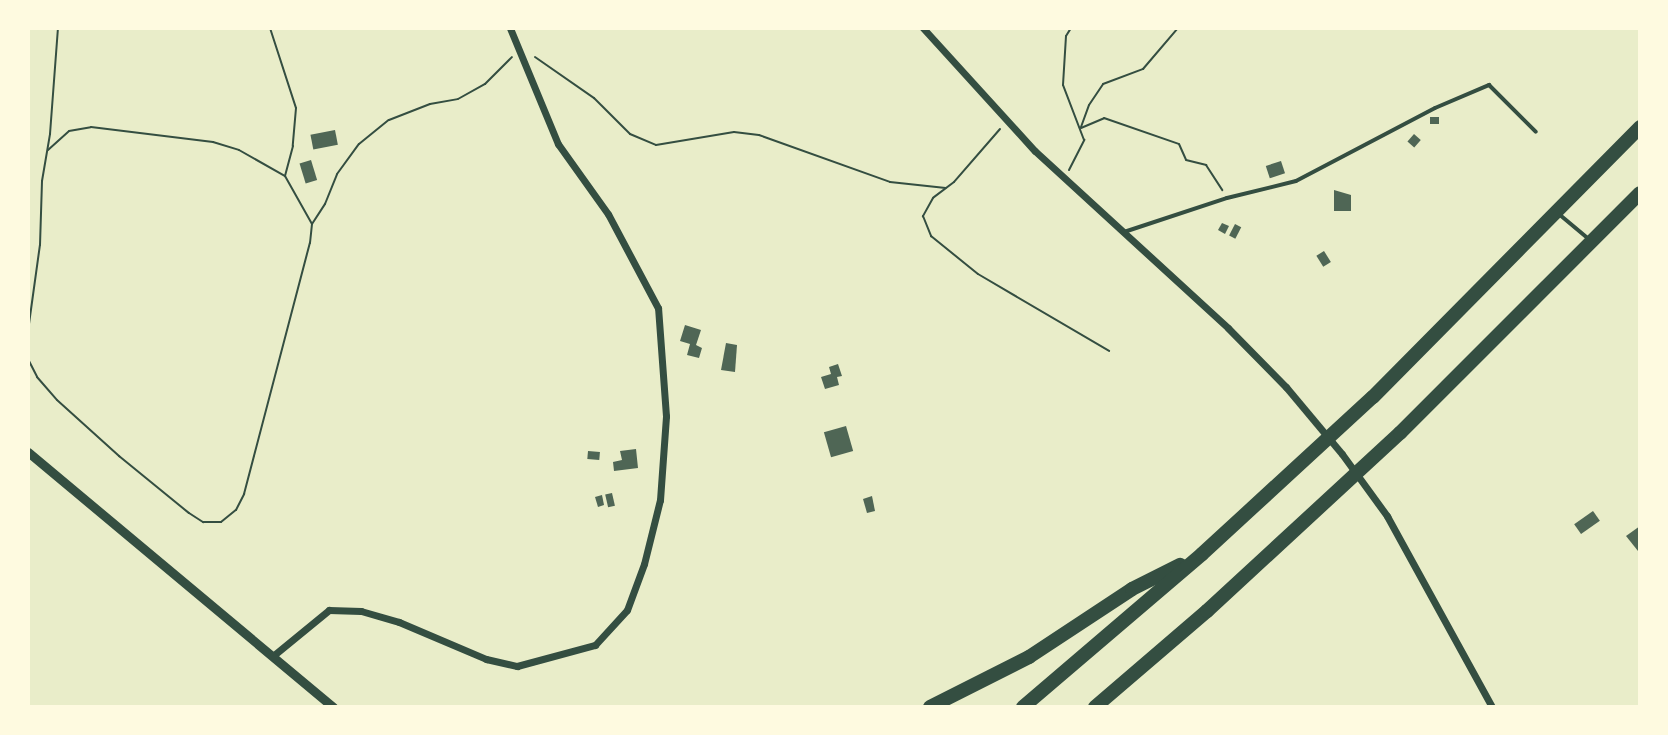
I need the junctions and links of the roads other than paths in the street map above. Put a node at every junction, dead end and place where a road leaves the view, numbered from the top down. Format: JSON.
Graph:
{"nodes":[{"id":1,"x":510,"y":28,"type":"edge"},
{"id":2,"x":923,"y":28,"type":"edge"},
{"id":3,"x":1640,"y":127,"type":"edge"},
{"id":4,"x":1536,"y":132,"type":"dead end"},
{"id":5,"x":1640,"y":193,"type":"edge"},
{"id":6,"x":1558,"y":214,"type":"junction"},
{"id":7,"x":1124,"y":232,"type":"junction"},
{"id":8,"x":1593,"y":242,"type":"junction"},
{"id":9,"x":28,"y":452,"type":"edge"},
{"id":10,"x":1202,"y":554,"type":"junction"},
{"id":11,"x":274,"y":655,"type":"junction"},
{"id":12,"x":333,"y":707,"type":"edge"},
{"id":13,"x":930,"y":707,"type":"edge"},
{"id":14,"x":1023,"y":707,"type":"edge"},
{"id":15,"x":1095,"y":707,"type":"edge"},
{"id":16,"x":1492,"y":707,"type":"edge"}],
"edges":[{"from":1,"to":11,"type":"street"},
{"from":2,"to":7,"type":"street"},
{"from":3,"to":6,"type":"highway"},
{"from":4,"to":7,"type":"lane"},
{"from":5,"to":8,"type":"highway"},
{"from":6,"to":8,"type":"lane"},
{"from":6,"to":10,"type":"highway"},
{"from":7,"to":16,"type":"street"},
{"from":8,"to":15,"type":"highway"},
{"from":9,"to":11,"type":"street"},
{"from":10,"to":13,"type":"highway"},
{"from":10,"to":14,"type":"highway"},
{"from":11,"to":12,"type":"street"}]}
